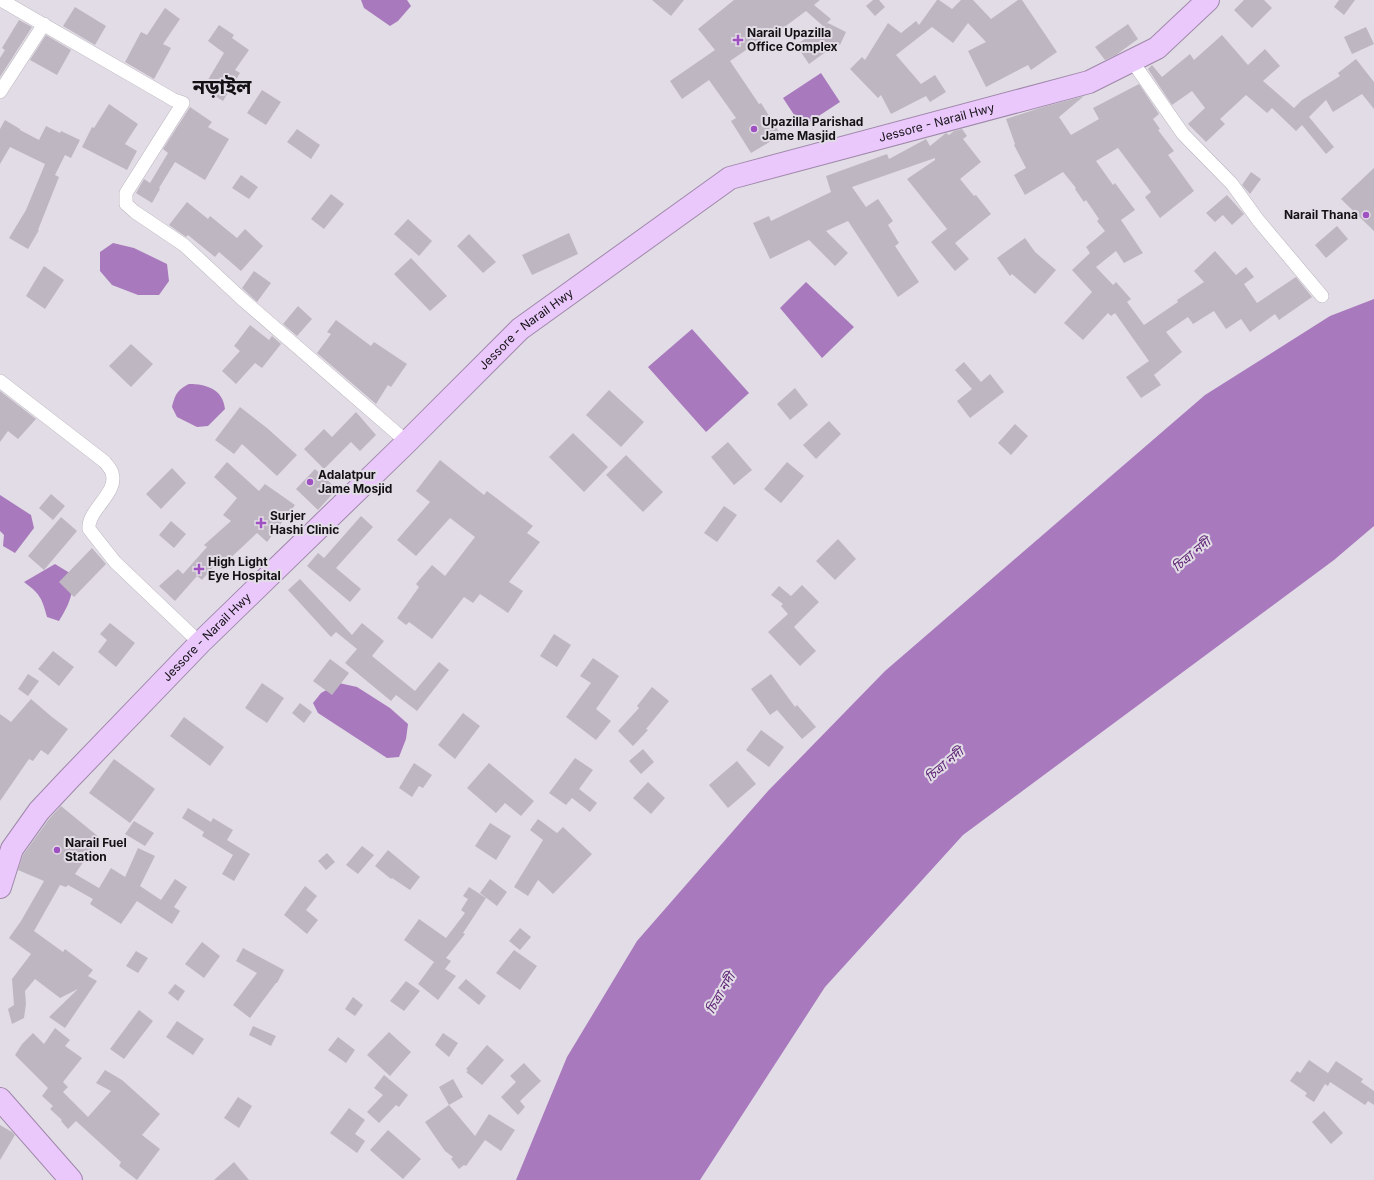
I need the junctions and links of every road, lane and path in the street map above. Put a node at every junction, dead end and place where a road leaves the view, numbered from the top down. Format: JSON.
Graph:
{"nodes":[{"id":1,"x":1,"y":0,"type":"edge"},
{"id":2,"x":1208,"y":0,"type":"edge"},
{"id":3,"x":44,"y":24,"type":"junction"},
{"id":4,"x":1132,"y":61,"type":"junction"},
{"id":5,"x":0,"y":92,"type":"edge"},
{"id":6,"x":1322,"y":296,"type":"dead end"},
{"id":7,"x":0,"y":381,"type":"edge"},
{"id":8,"x":407,"y":442,"type":"junction"},
{"id":9,"x":200,"y":643,"type":"junction"},
{"id":10,"x":0,"y":887,"type":"edge"},
{"id":11,"x":0,"y":1099,"type":"edge"},
{"id":12,"x":71,"y":1180,"type":"edge"}],
"edges":[{"from":1,"to":3,"type":"street"},
{"from":2,"to":4,"type":"highway","name":"Jessore - Narail Hwy"},
{"from":3,"to":5,"type":"street"},
{"from":3,"to":8,"type":"street"},
{"from":4,"to":6,"type":"street"},
{"from":4,"to":8,"type":"highway","name":"Jessore - Narail Hwy"},
{"from":7,"to":9,"type":"street"},
{"from":8,"to":9,"type":"highway","name":"Jessore - Narail Hwy"},
{"from":9,"to":10,"type":"highway","name":"Jessore - Narail Hwy"},
{"from":11,"to":12,"type":"highway"}]}
